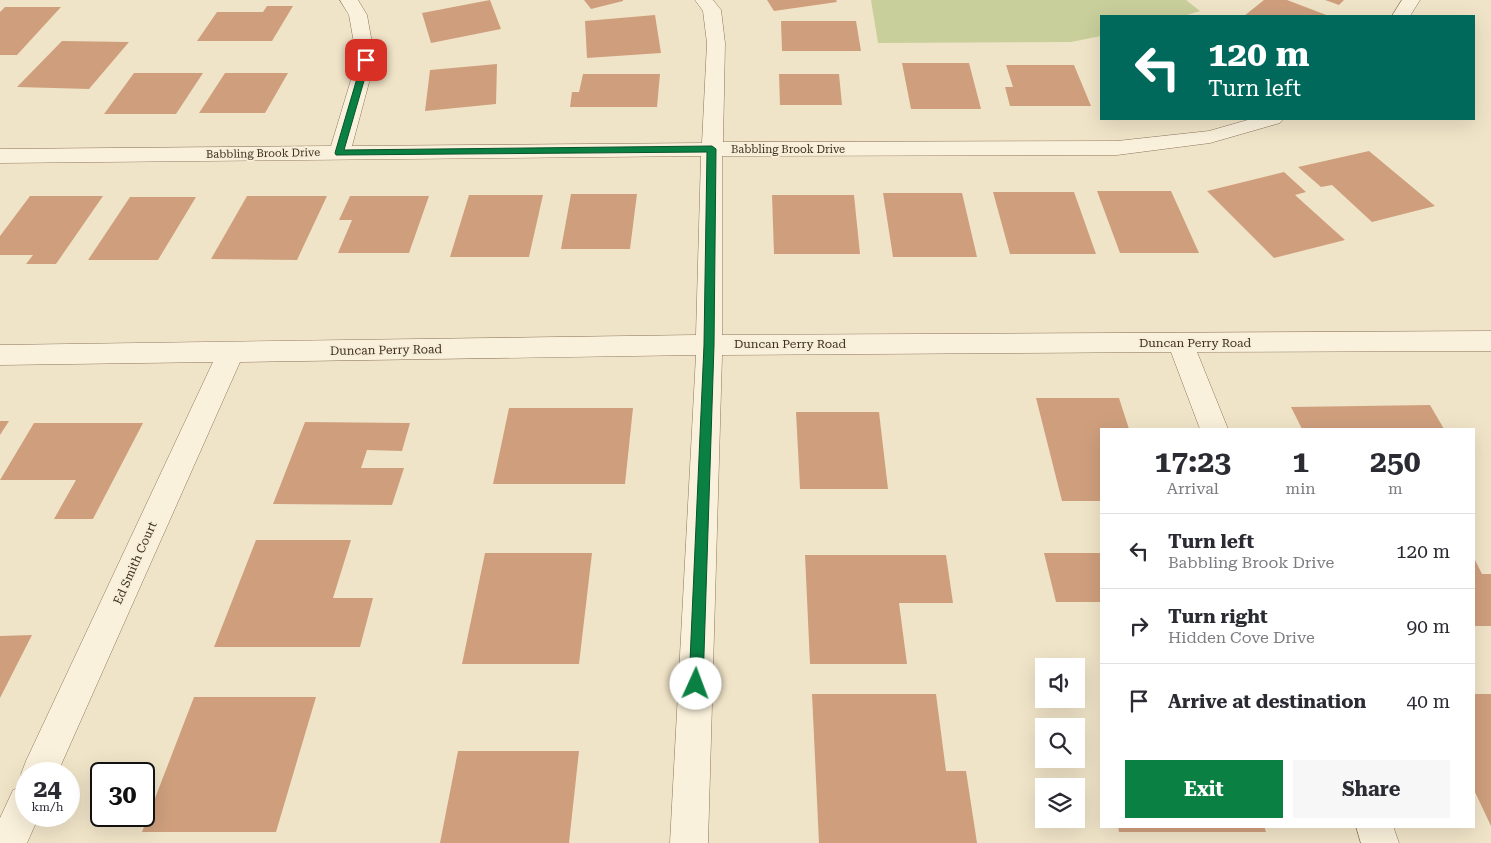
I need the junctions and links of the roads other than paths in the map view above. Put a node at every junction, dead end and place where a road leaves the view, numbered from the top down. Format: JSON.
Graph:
{"nodes":[{"id":1,"x":349,"y":0,"type":"edge"},
{"id":2,"x":704,"y":0,"type":"edge"},
{"id":3,"x":1412,"y":0,"type":"edge"},
{"id":4,"x":1402,"y":15,"type":"edge"},
{"id":5,"x":1269,"y":120,"type":"edge"},
{"id":6,"x":712,"y":149,"type":"junction"},
{"id":7,"x":339,"y":153,"type":"junction"},
{"id":8,"x":0,"y":156,"type":"edge"},
{"id":9,"x":1491,"y":341,"type":"edge"},
{"id":10,"x":1180,"y":343,"type":"junction"},
{"id":11,"x":709,"y":345,"type":"junction"},
{"id":12,"x":231,"y":352,"type":"junction"},
{"id":13,"x":0,"y":355,"type":"edge"},
{"id":14,"x":1214,"y":428,"type":"edge"},
{"id":15,"x":45,"y":762,"type":"edge"},
{"id":16,"x":15,"y":827,"type":"edge"},
{"id":17,"x":1375,"y":828,"type":"edge"},
{"id":18,"x":8,"y":843,"type":"edge"},
{"id":19,"x":689,"y":843,"type":"edge"},
{"id":20,"x":1380,"y":843,"type":"edge"}],
"edges":[{"from":1,"to":7,"type":"street"},
{"from":2,"to":6,"type":"street"},
{"from":3,"to":4,"type":"street"},
{"from":5,"to":6,"type":"street","name":"Babbling Brook Drive"},
{"from":6,"to":7,"type":"street","name":"Babbling Brook Drive"},
{"from":6,"to":11,"type":"street"},
{"from":7,"to":8,"type":"street","name":"Babbling Brook Drive"},
{"from":9,"to":10,"type":"street","name":"Duncan Perry Road"},
{"from":10,"to":11,"type":"street","name":"Duncan Perry Road"},
{"from":10,"to":14,"type":"street"},
{"from":11,"to":12,"type":"street","name":"Duncan Perry Road"},
{"from":11,"to":19,"type":"street"},
{"from":12,"to":13,"type":"street","name":"Duncan Perry Road"},
{"from":12,"to":15,"type":"street","name":"Ed Smith Court"},
{"from":16,"to":18,"type":"street"},
{"from":17,"to":20,"type":"street"}]}
